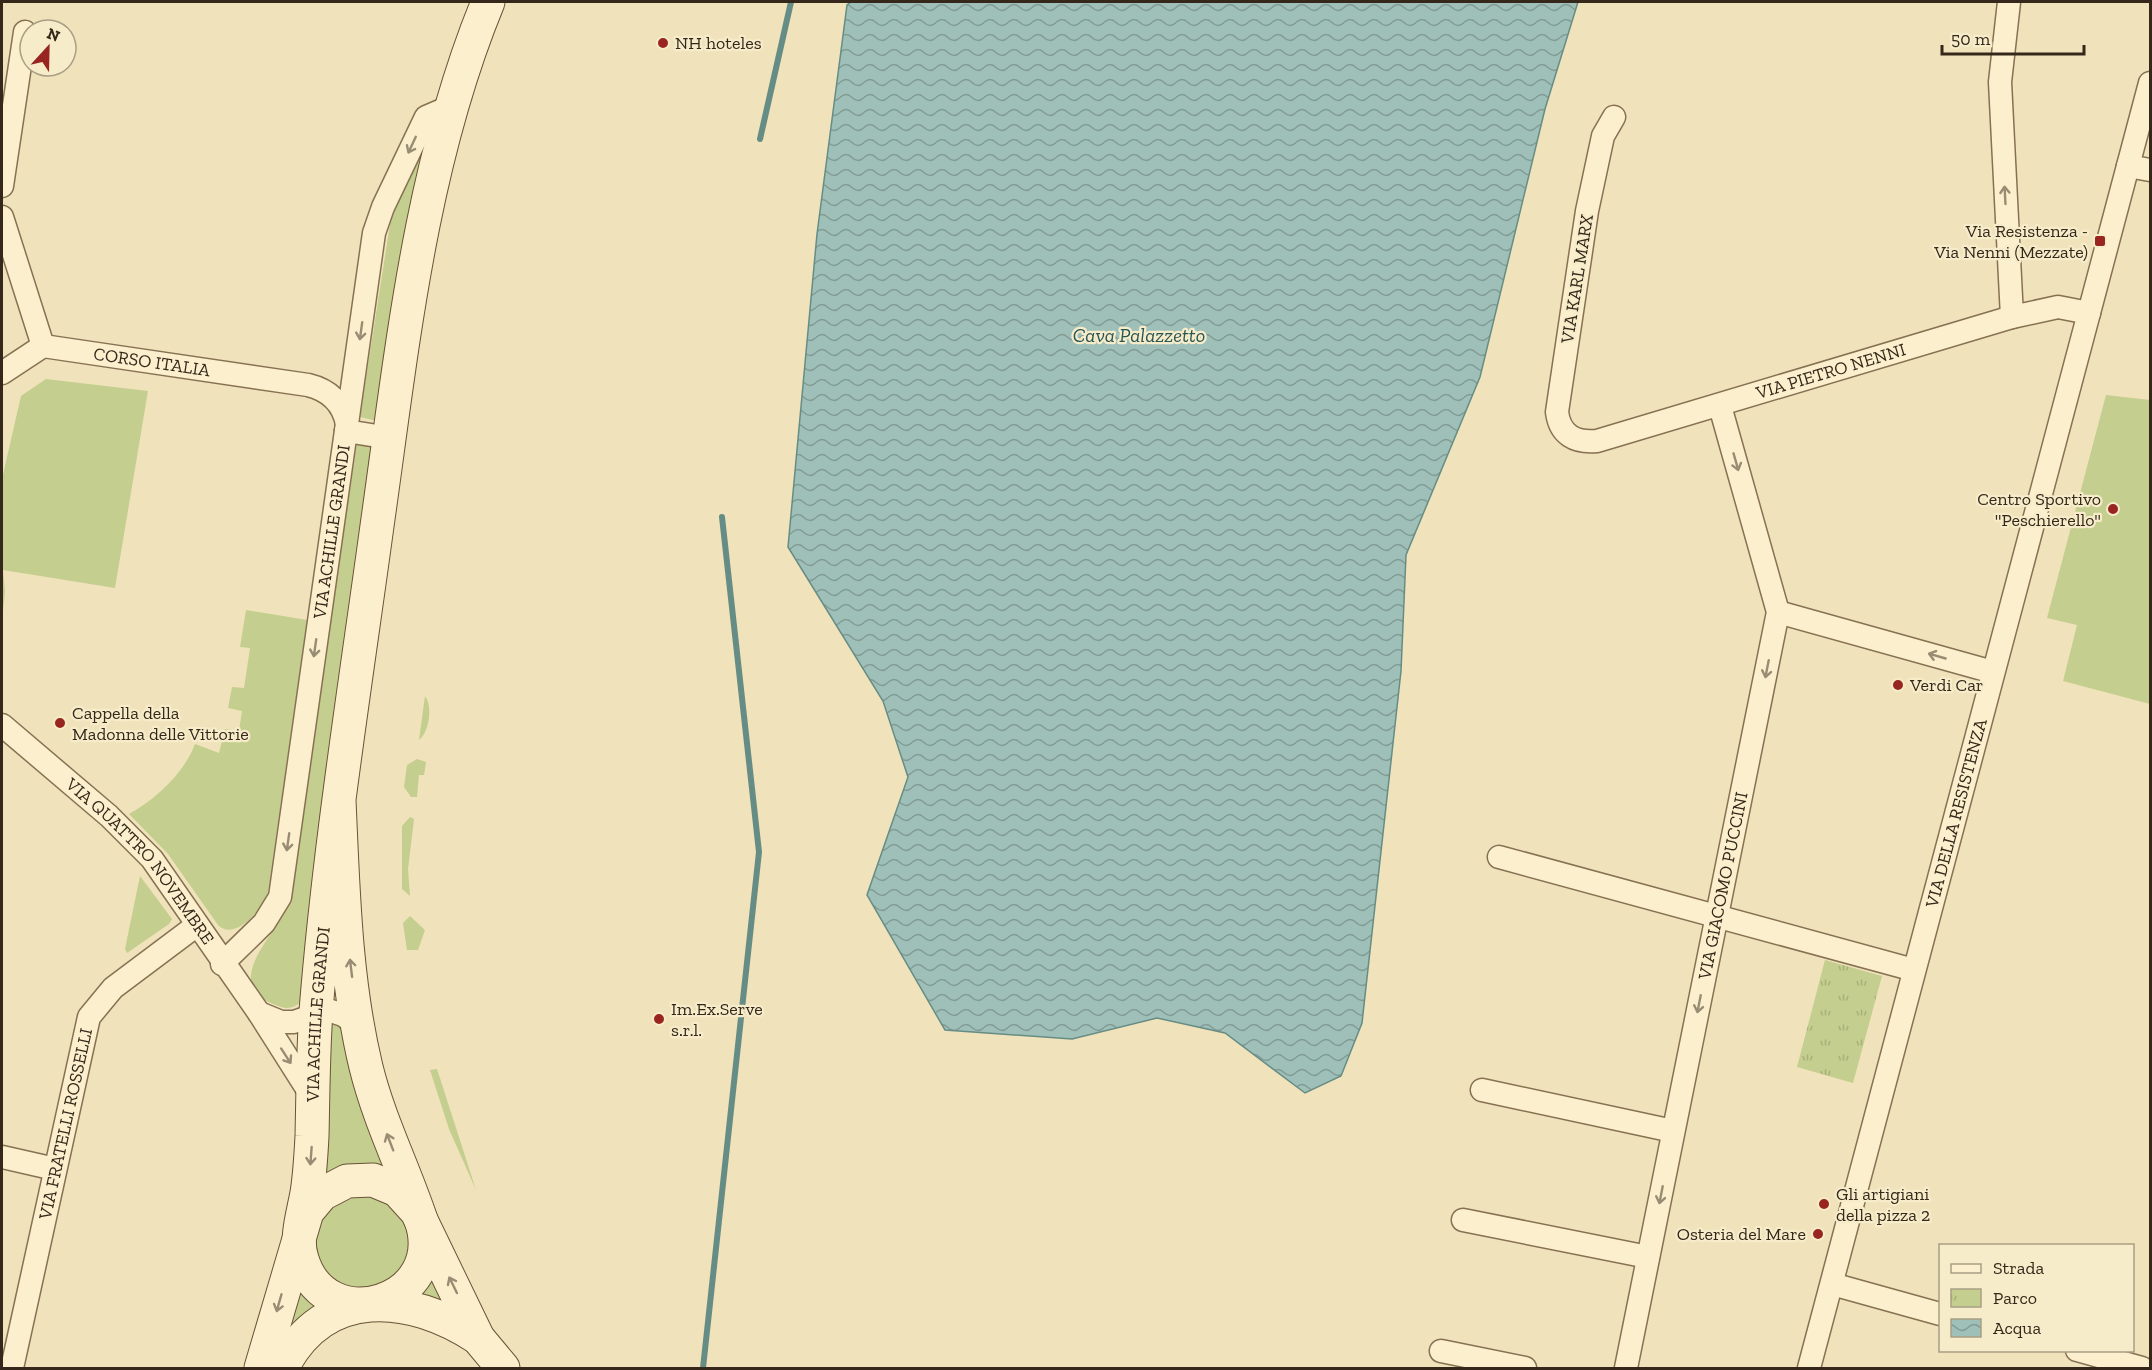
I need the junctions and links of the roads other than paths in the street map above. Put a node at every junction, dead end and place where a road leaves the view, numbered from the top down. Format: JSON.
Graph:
{"nodes":[{"id":1,"x":488,"y":2,"type":"edge"},
{"id":2,"x":2009,"y":2,"type":"edge"},
{"id":3,"x":19,"y":78,"type":"edge"},
{"id":4,"x":2151,"y":83,"type":"edge"},
{"id":5,"x":452,"y":113,"type":"junction"},
{"id":6,"x":1614,"y":117,"type":"dead end"},
{"id":7,"x":2143,"y":141,"type":"edge"},
{"id":8,"x":2128,"y":166,"type":"junction"},
{"id":9,"x":2151,"y":170,"type":"edge"},
{"id":10,"x":2,"y":186,"type":"edge"},
{"id":11,"x":2,"y":217,"type":"edge"},
{"id":12,"x":2089,"y":313,"type":"junction"},
{"id":13,"x":2012,"y":317,"type":"junction"},
{"id":14,"x":43,"y":346,"type":"junction"},
{"id":15,"x":356,"y":363,"type":"junction"},
{"id":16,"x":2,"y":373,"type":"edge"},
{"id":17,"x":308,"y":385,"type":"junction"},
{"id":18,"x":1720,"y":406,"type":"junction"},
{"id":19,"x":347,"y":428,"type":"junction"},
{"id":20,"x":390,"y":438,"type":"junction"},
{"id":21,"x":1572,"y":439,"type":"joint"},
{"id":22,"x":1778,"y":612,"type":"junction"},
{"id":23,"x":1993,"y":672,"type":"junction"},
{"id":24,"x":2,"y":725,"type":"edge"},
{"id":25,"x":339,"y":800,"type":"junction"},
{"id":26,"x":1499,"y":857,"type":"dead end"},
{"id":27,"x":1717,"y":917,"type":"junction"},
{"id":28,"x":197,"y":925,"type":"junction"},
{"id":29,"x":222,"y":964,"type":"junction"},
{"id":30,"x":1914,"y":970,"type":"junction"},
{"id":31,"x":259,"y":1013,"type":"junction"},
{"id":32,"x":316,"y":1014,"type":"junction"},
{"id":33,"x":358,"y":1026,"type":"junction"},
{"id":34,"x":1482,"y":1090,"type":"dead end"},
{"id":35,"x":313,"y":1098,"type":"junction"},
{"id":36,"x":1673,"y":1131,"type":"junction"},
{"id":37,"x":2,"y":1157,"type":"edge"},
{"id":38,"x":55,"y":1169,"type":"junction"},
{"id":39,"x":419,"y":1216,"type":"junction"},
{"id":40,"x":1463,"y":1220,"type":"dead end"},
{"id":41,"x":301,"y":1226,"type":"junction"},
{"id":42,"x":1648,"y":1257,"type":"junction"},
{"id":43,"x":1832,"y":1284,"type":"junction"},
{"id":44,"x":376,"y":1303,"type":"junction"},
{"id":45,"x":1939,"y":1313,"type":"edge"},
{"id":46,"x":478,"y":1338,"type":"junction"},
{"id":47,"x":1441,"y":1352,"type":"dead end"},
{"id":48,"x":2084,"y":1352,"type":"edge"},
{"id":49,"x":12,"y":1368,"type":"edge"},
{"id":50,"x":261,"y":1368,"type":"edge"},
{"id":51,"x":282,"y":1368,"type":"edge"},
{"id":52,"x":503,"y":1368,"type":"edge"},
{"id":53,"x":1525,"y":1368,"type":"edge"},
{"id":54,"x":1626,"y":1368,"type":"edge"},
{"id":55,"x":1809,"y":1368,"type":"edge"},
{"id":56,"x":2142,"y":1368,"type":"edge"}],
"edges":[{"from":1,"to":5,"type":"main road","name":"VIA ACHILLE GRANDI"},
{"from":13,"to":2,"type":"street","one_way":true},
{"from":3,"to":10,"type":"street"},
{"from":4,"to":7,"type":"street","name":"VIA DELLA RESISTENZA"},
{"from":5,"to":15,"type":"street","name":"VIA ACHILLE GRANDI","one_way":true},
{"from":5,"to":20,"type":"main road","name":"VIA ACHILLE GRANDI"},
{"from":6,"to":21,"type":"street","name":"VIA KARL MARX"},
{"from":7,"to":8,"type":"street","name":"VIA DELLA RESISTENZA"},
{"from":8,"to":9,"type":"street"},
{"from":8,"to":12,"type":"street","name":"VIA DELLA RESISTENZA"},
{"from":11,"to":14,"type":"street"},
{"from":12,"to":13,"type":"street","name":"VIA PIETRO NENNI"},
{"from":12,"to":23,"type":"street","name":"VIA DELLA RESISTENZA"},
{"from":13,"to":18,"type":"street","name":"VIA PIETRO NENNI"},
{"from":14,"to":16,"type":"street"},
{"from":14,"to":17,"type":"street","name":"CORSO ITALIA"},
{"from":15,"to":17,"type":"street","name":"CORSO ITALIA"},
{"from":15,"to":19,"type":"street","name":"VIA ACHILLE GRANDI"},
{"from":17,"to":19,"type":"street","name":"CORSO ITALIA"},
{"from":18,"to":21,"type":"street","name":"VIA PIETRO NENNI"},
{"from":18,"to":22,"type":"street","name":"VIA GIACOMO PUCCINI","one_way":true},
{"from":19,"to":20,"type":"street"},
{"from":19,"to":29,"type":"street","name":"VIA ACHILLE GRANDI","one_way":true},
{"from":20,"to":25,"type":"main road","name":"VIA ACHILLE GRANDI"},
{"from":23,"to":22,"type":"street","one_way":true},
{"from":22,"to":27,"type":"street","name":"VIA GIACOMO PUCCINI","one_way":true},
{"from":23,"to":30,"type":"street","name":"VIA DELLA RESISTENZA"},
{"from":24,"to":28,"type":"street","name":"VIA QUATTRO NOVEMBRE"},
{"from":25,"to":32,"type":"main road","name":"VIA ACHILLE GRANDI"},
{"from":33,"to":25,"type":"main road","name":"VIA ACHILLE GRANDI","one_way":true},
{"from":26,"to":27,"type":"street"},
{"from":27,"to":30,"type":"street"},
{"from":27,"to":36,"type":"street","name":"VIA GIACOMO PUCCINI","one_way":true},
{"from":28,"to":29,"type":"street","name":"VIA QUATTRO NOVEMBRE"},
{"from":28,"to":38,"type":"street","name":"VIA FRATELLI ROSSELLI"},
{"from":29,"to":31,"type":"street","name":"VIA QUATTRO NOVEMBRE"},
{"from":30,"to":43,"type":"street","name":"VIA DELLA RESISTENZA"},
{"from":31,"to":32,"type":"street"},
{"from":31,"to":35,"type":"street","name":"VIA QUATTRO NOVEMBRE","one_way":true},
{"from":32,"to":33,"type":"street"},
{"from":32,"to":35,"type":"main road","name":"VIA ACHILLE GRANDI"},
{"from":39,"to":33,"type":"main road","name":"VIA ACHILLE GRANDI","one_way":true},
{"from":34,"to":36,"type":"street"},
{"from":35,"to":41,"type":"main road","name":"VIA ACHILLE GRANDI","one_way":true},
{"from":36,"to":42,"type":"street","name":"VIA GIACOMO PUCCINI","one_way":true},
{"from":37,"to":38,"type":"street"},
{"from":38,"to":49,"type":"street","name":"VIA FRATELLI ROSSELLI"},
{"from":39,"to":41,"type":"main road","name":"VIA ACHILLE GRANDI"},
{"from":39,"to":44,"type":"main road","name":"VIA ACHILLE GRANDI"},
{"from":46,"to":39,"type":"main road","one_way":true},
{"from":40,"to":42,"type":"street"},
{"from":41,"to":44,"type":"main road","name":"VIA ACHILLE GRANDI"},
{"from":41,"to":50,"type":"main road","one_way":true},
{"from":42,"to":54,"type":"street","name":"VIA GIACOMO PUCCINI"},
{"from":43,"to":45,"type":"street"},
{"from":43,"to":55,"type":"street","name":"VIA DELLA RESISTENZA"},
{"from":44,"to":46,"type":"main road"},
{"from":44,"to":51,"type":"main road"},
{"from":46,"to":52,"type":"main road"},
{"from":47,"to":53,"type":"street"},
{"from":48,"to":56,"type":"street"}]}
